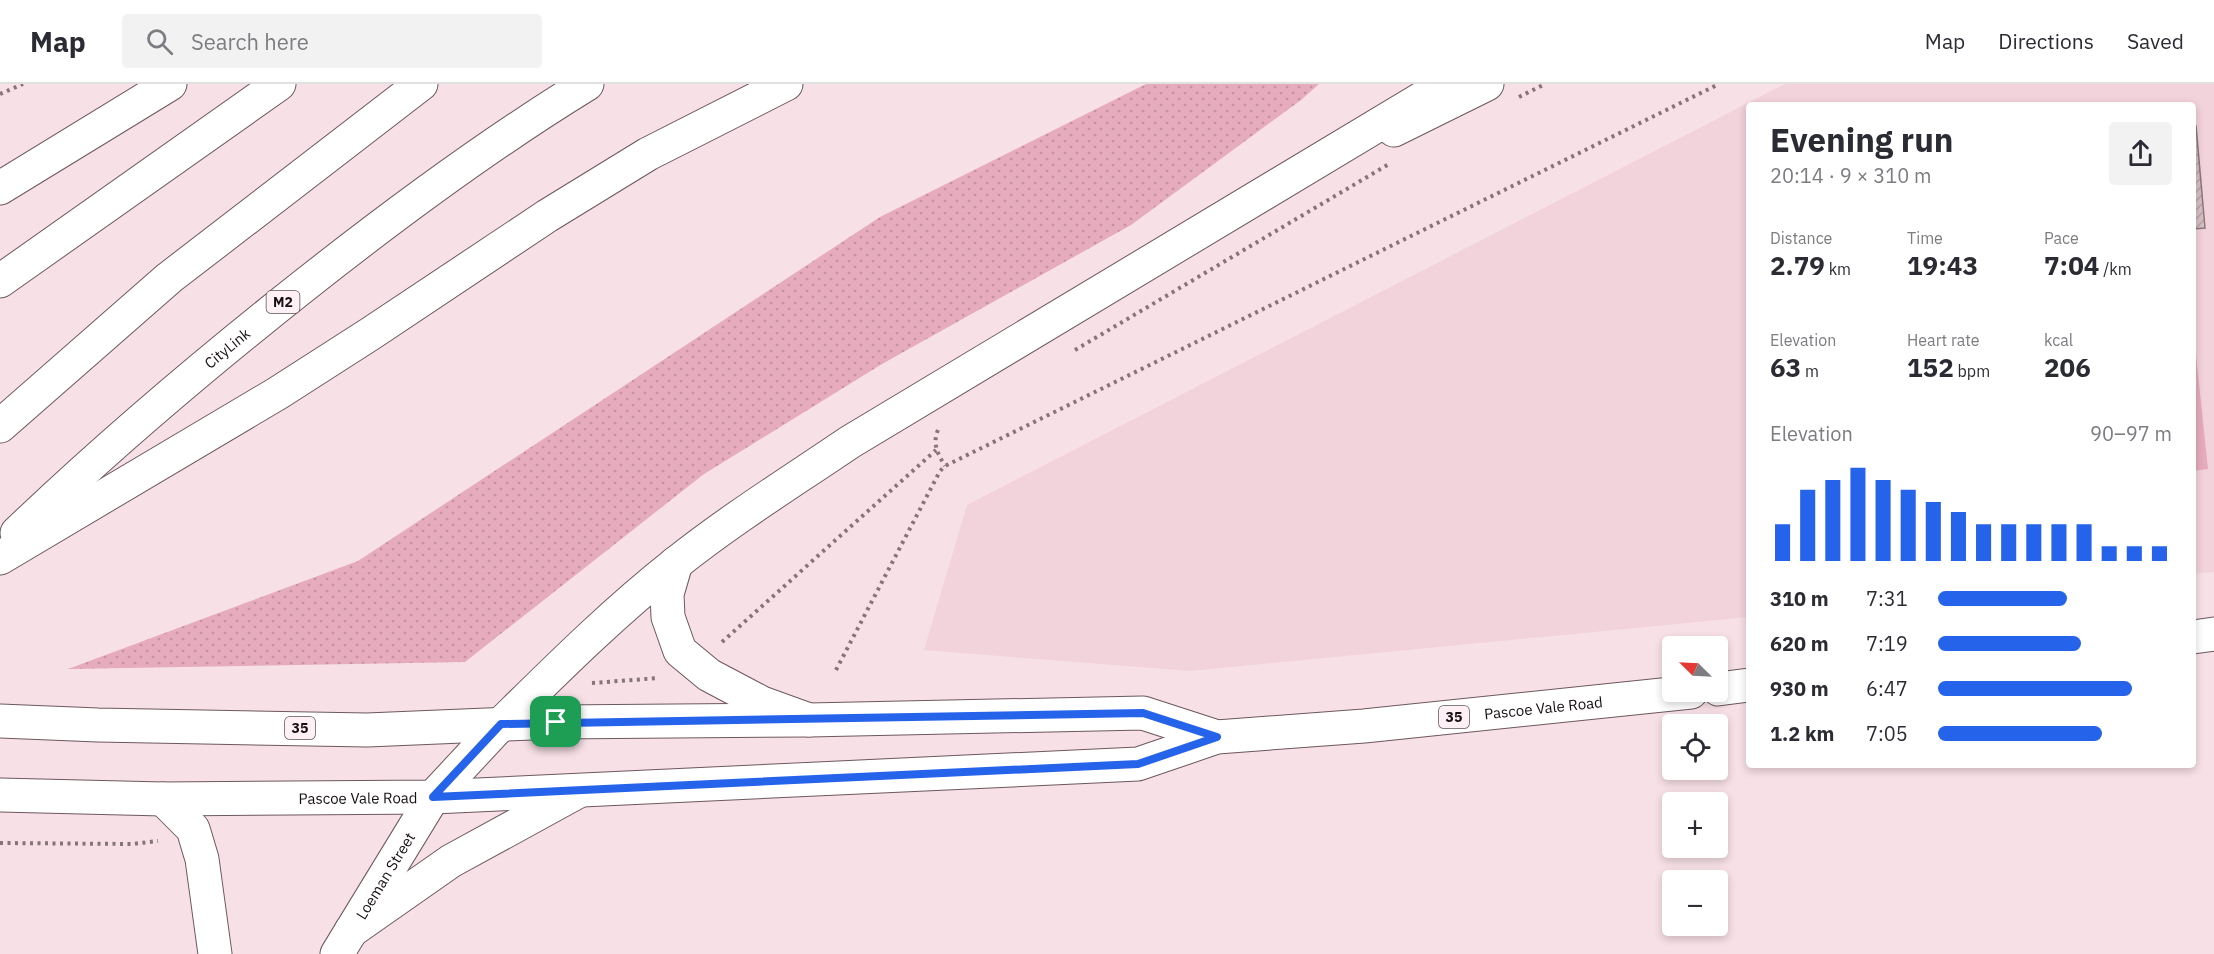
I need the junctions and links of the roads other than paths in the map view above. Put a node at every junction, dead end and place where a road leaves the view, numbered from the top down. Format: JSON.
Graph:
{"nodes":[{"id":1,"x":170,"y":84,"type":"edge"},
{"id":2,"x":279,"y":84,"type":"edge"},
{"id":3,"x":421,"y":84,"type":"edge"},
{"id":4,"x":587,"y":84,"type":"edge"},
{"id":5,"x":786,"y":84,"type":"edge"},
{"id":6,"x":1446,"y":84,"type":"edge"},
{"id":7,"x":1500,"y":92,"type":"edge"},
{"id":8,"x":0,"y":188,"type":"edge"},
{"id":9,"x":1240,"y":207,"type":"junction"},
{"id":10,"x":0,"y":281,"type":"edge"},
{"id":11,"x":0,"y":426,"type":"edge"},
{"id":12,"x":0,"y":549,"type":"edge"},
{"id":13,"x":0,"y":558,"type":"edge"},
{"id":14,"x":676,"y":563,"type":"junction"},
{"id":15,"x":2214,"y":634,"type":"edge"},
{"id":16,"x":2196,"y":637,"type":"edge"},
{"id":17,"x":1746,"y":685,"type":"edge"},
{"id":18,"x":1728,"y":688,"type":"edge"},
{"id":19,"x":1662,"y":695,"type":"edge"},
{"id":20,"x":809,"y":720,"type":"junction"},
{"id":21,"x":0,"y":721,"type":"edge"},
{"id":22,"x":501,"y":724,"type":"junction"},
{"id":23,"x":1217,"y":737,"type":"junction"},
{"id":24,"x":579,"y":791,"type":"junction"},
{"id":25,"x":0,"y":795,"type":"edge"},
{"id":26,"x":433,"y":797,"type":"junction"},
{"id":27,"x":164,"y":800,"type":"junction"},
{"id":28,"x":344,"y":943,"type":"edge"},
{"id":29,"x":215,"y":954,"type":"edge"}],
"edges":[{"from":1,"to":8,"type":"main road"},
{"from":2,"to":10,"type":"main road"},
{"from":3,"to":11,"type":"main road"},
{"from":4,"to":12,"type":"main road","name":"CityLink","number":"M2"},
{"from":5,"to":13,"type":"main road"},
{"from":6,"to":9,"type":"main road"},
{"from":7,"to":9,"type":"main road"},
{"from":9,"to":14,"type":"main road","name":"Loeman Street"},
{"from":14,"to":20,"type":"main road"},
{"from":14,"to":22,"type":"main road","name":"Loeman Street"},
{"from":15,"to":16,"type":"main road"},
{"from":17,"to":18,"type":"main road"},
{"from":19,"to":23,"type":"main road","name":"Pascoe Vale Road","number":"35"},
{"from":20,"to":22,"type":"main road","name":"Pascoe Vale Road","number":"35"},
{"from":20,"to":23,"type":"main road","name":"Pascoe Vale Road","number":"35"},
{"from":21,"to":22,"type":"main road","name":"Pascoe Vale Road","number":"35"},
{"from":22,"to":26,"type":"main road","name":"Loeman Street"},
{"from":23,"to":24,"type":"main road","name":"Pascoe Vale Road","number":"35"},
{"from":24,"to":26,"type":"main road","name":"Pascoe Vale Road","number":"35"},
{"from":24,"to":28,"type":"main road"},
{"from":25,"to":27,"type":"main road","name":"Pascoe Vale Road","number":"35"},
{"from":26,"to":27,"type":"main road","name":"Pascoe Vale Road","number":"35"},
{"from":26,"to":28,"type":"main road","name":"Loeman Street"},
{"from":27,"to":29,"type":"main road"}]}
